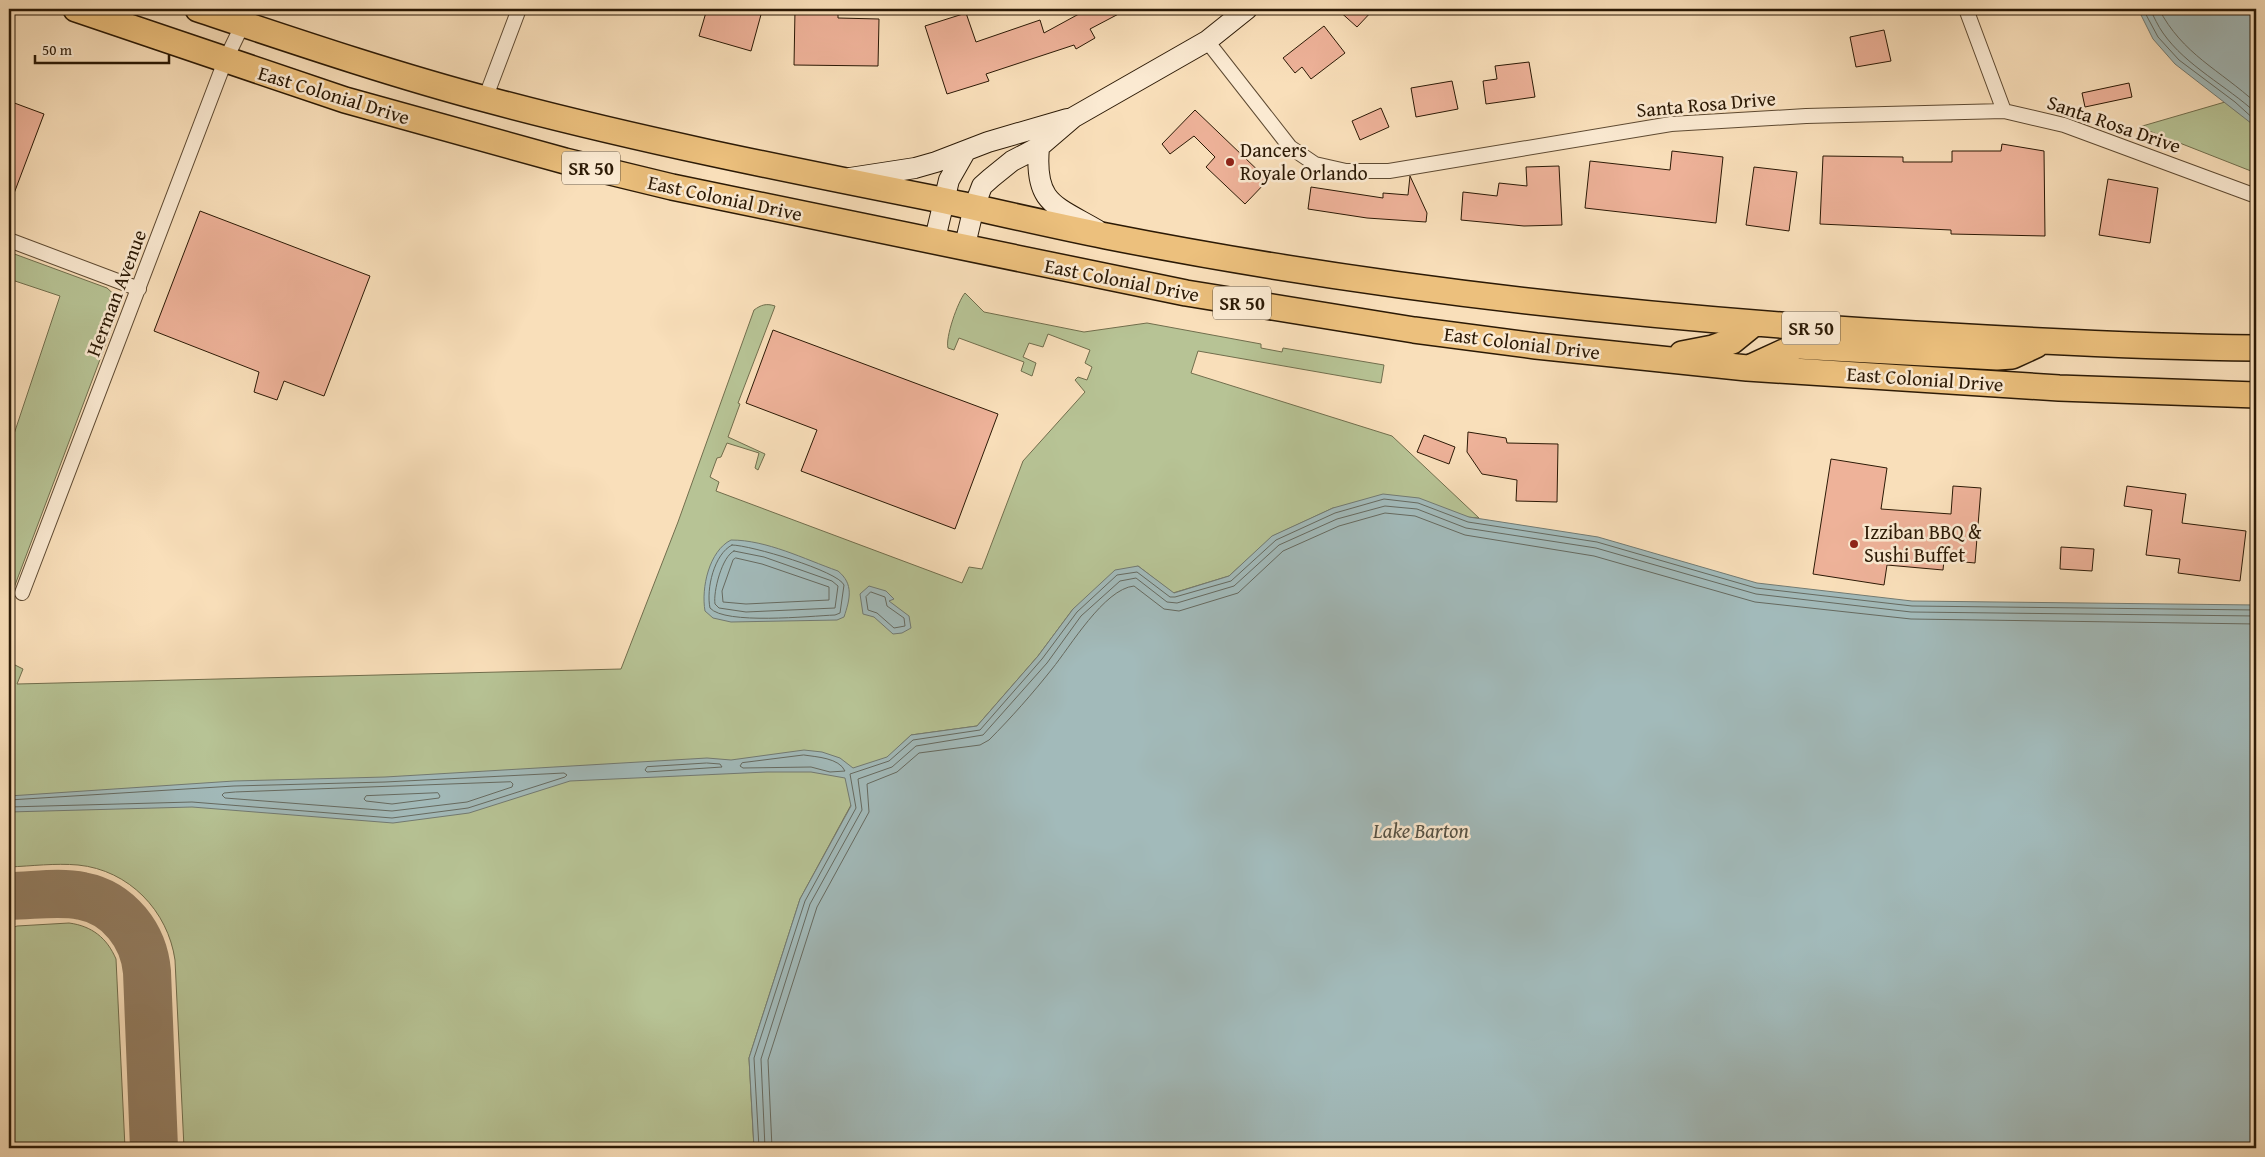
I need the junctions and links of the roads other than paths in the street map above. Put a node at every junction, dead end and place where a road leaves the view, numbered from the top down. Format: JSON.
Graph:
{"nodes":[{"id":1,"x":76,"y":9,"type":"edge"},
{"id":2,"x":198,"y":9,"type":"edge"},
{"id":3,"x":519,"y":9,"type":"edge"},
{"id":4,"x":1247,"y":9,"type":"edge"},
{"id":5,"x":1966,"y":9,"type":"edge"},
{"id":6,"x":247,"y":17,"type":"edge"},
{"id":7,"x":1206,"y":40,"type":"junction"},
{"id":8,"x":225,"y":61,"type":"junction"},
{"id":9,"x":485,"y":99,"type":"junction"},
{"id":10,"x":2004,"y":111,"type":"junction"},
{"id":11,"x":1074,"y":117,"type":"junction"},
{"id":12,"x":1039,"y":147,"type":"junction"},
{"id":13,"x":964,"y":152,"type":"junction"},
{"id":14,"x":840,"y":180,"type":"junction"},
{"id":15,"x":2256,"y":196,"type":"edge"},
{"id":16,"x":944,"y":201,"type":"junction"},
{"id":17,"x":974,"y":207,"type":"junction"},
{"id":18,"x":1107,"y":236,"type":"junction"},
{"id":19,"x":9,"y":240,"type":"edge"},
{"id":20,"x":934,"y":243,"type":"junction"},
{"id":21,"x":964,"y":249,"type":"junction"},
{"id":22,"x":139,"y":289,"type":"junction"},
{"id":23,"x":1753,"y":324,"type":"junction"},
{"id":24,"x":2046,"y":341,"type":"junction"},
{"id":25,"x":2253,"y":348,"type":"edge"},
{"id":26,"x":1655,"y":359,"type":"junction"},
{"id":27,"x":1747,"y":368,"type":"junction"},
{"id":28,"x":2256,"y":395,"type":"edge"},
{"id":29,"x":22,"y":593,"type":"dead end"}],
"edges":[{"from":1,"to":8,"type":"highway","name":"East Colonial Drive","number":"SR 50"},
{"from":2,"to":6,"type":"highway","name":"East Colonial Drive","number":"SR 50"},
{"from":3,"to":9,"type":"street"},
{"from":4,"to":7,"type":"street"},
{"from":5,"to":10,"type":"street"},
{"from":6,"to":8,"type":"street","name":"Herman Avenue"},
{"from":6,"to":9,"type":"highway","name":"East Colonial Drive","number":"SR 50"},
{"from":7,"to":10,"type":"street","name":"Santa Rosa Drive"},
{"from":7,"to":11,"type":"street"},
{"from":8,"to":20,"type":"highway","name":"East Colonial Drive","number":"SR 50"},
{"from":8,"to":22,"type":"street","name":"Herman Avenue"},
{"from":9,"to":14,"type":"highway","name":"East Colonial Drive","number":"SR 50"},
{"from":10,"to":15,"type":"street","name":"Santa Rosa Drive"},
{"from":11,"to":12,"type":"street"},
{"from":11,"to":13,"type":"street"},
{"from":12,"to":17,"type":"street"},
{"from":12,"to":18,"type":"street"},
{"from":13,"to":14,"type":"street"},
{"from":13,"to":16,"type":"street"},
{"from":14,"to":16,"type":"highway","name":"East Colonial Drive","number":"SR 50"},
{"from":16,"to":17,"type":"highway","name":"East Colonial Drive","number":"SR 50"},
{"from":16,"to":20,"type":"street"},
{"from":17,"to":18,"type":"highway","name":"East Colonial Drive","number":"SR 50"},
{"from":17,"to":21,"type":"street"},
{"from":18,"to":23,"type":"highway","name":"East Colonial Drive","number":"SR 50"},
{"from":19,"to":22,"type":"street"},
{"from":20,"to":21,"type":"highway","name":"East Colonial Drive","number":"SR 50"},
{"from":21,"to":26,"type":"highway","name":"East Colonial Drive","number":"SR 50"},
{"from":22,"to":29,"type":"street","name":"Herman Avenue"},
{"from":23,"to":24,"type":"highway","name":"East Colonial Drive","number":"SR 50"},
{"from":23,"to":26,"type":"highway"},
{"from":24,"to":25,"type":"highway","name":"East Colonial Drive","number":"SR 50"},
{"from":24,"to":27,"type":"highway"},
{"from":26,"to":27,"type":"highway","name":"East Colonial Drive","number":"SR 50"},
{"from":27,"to":28,"type":"highway","name":"East Colonial Drive","number":"SR 50"}]}
